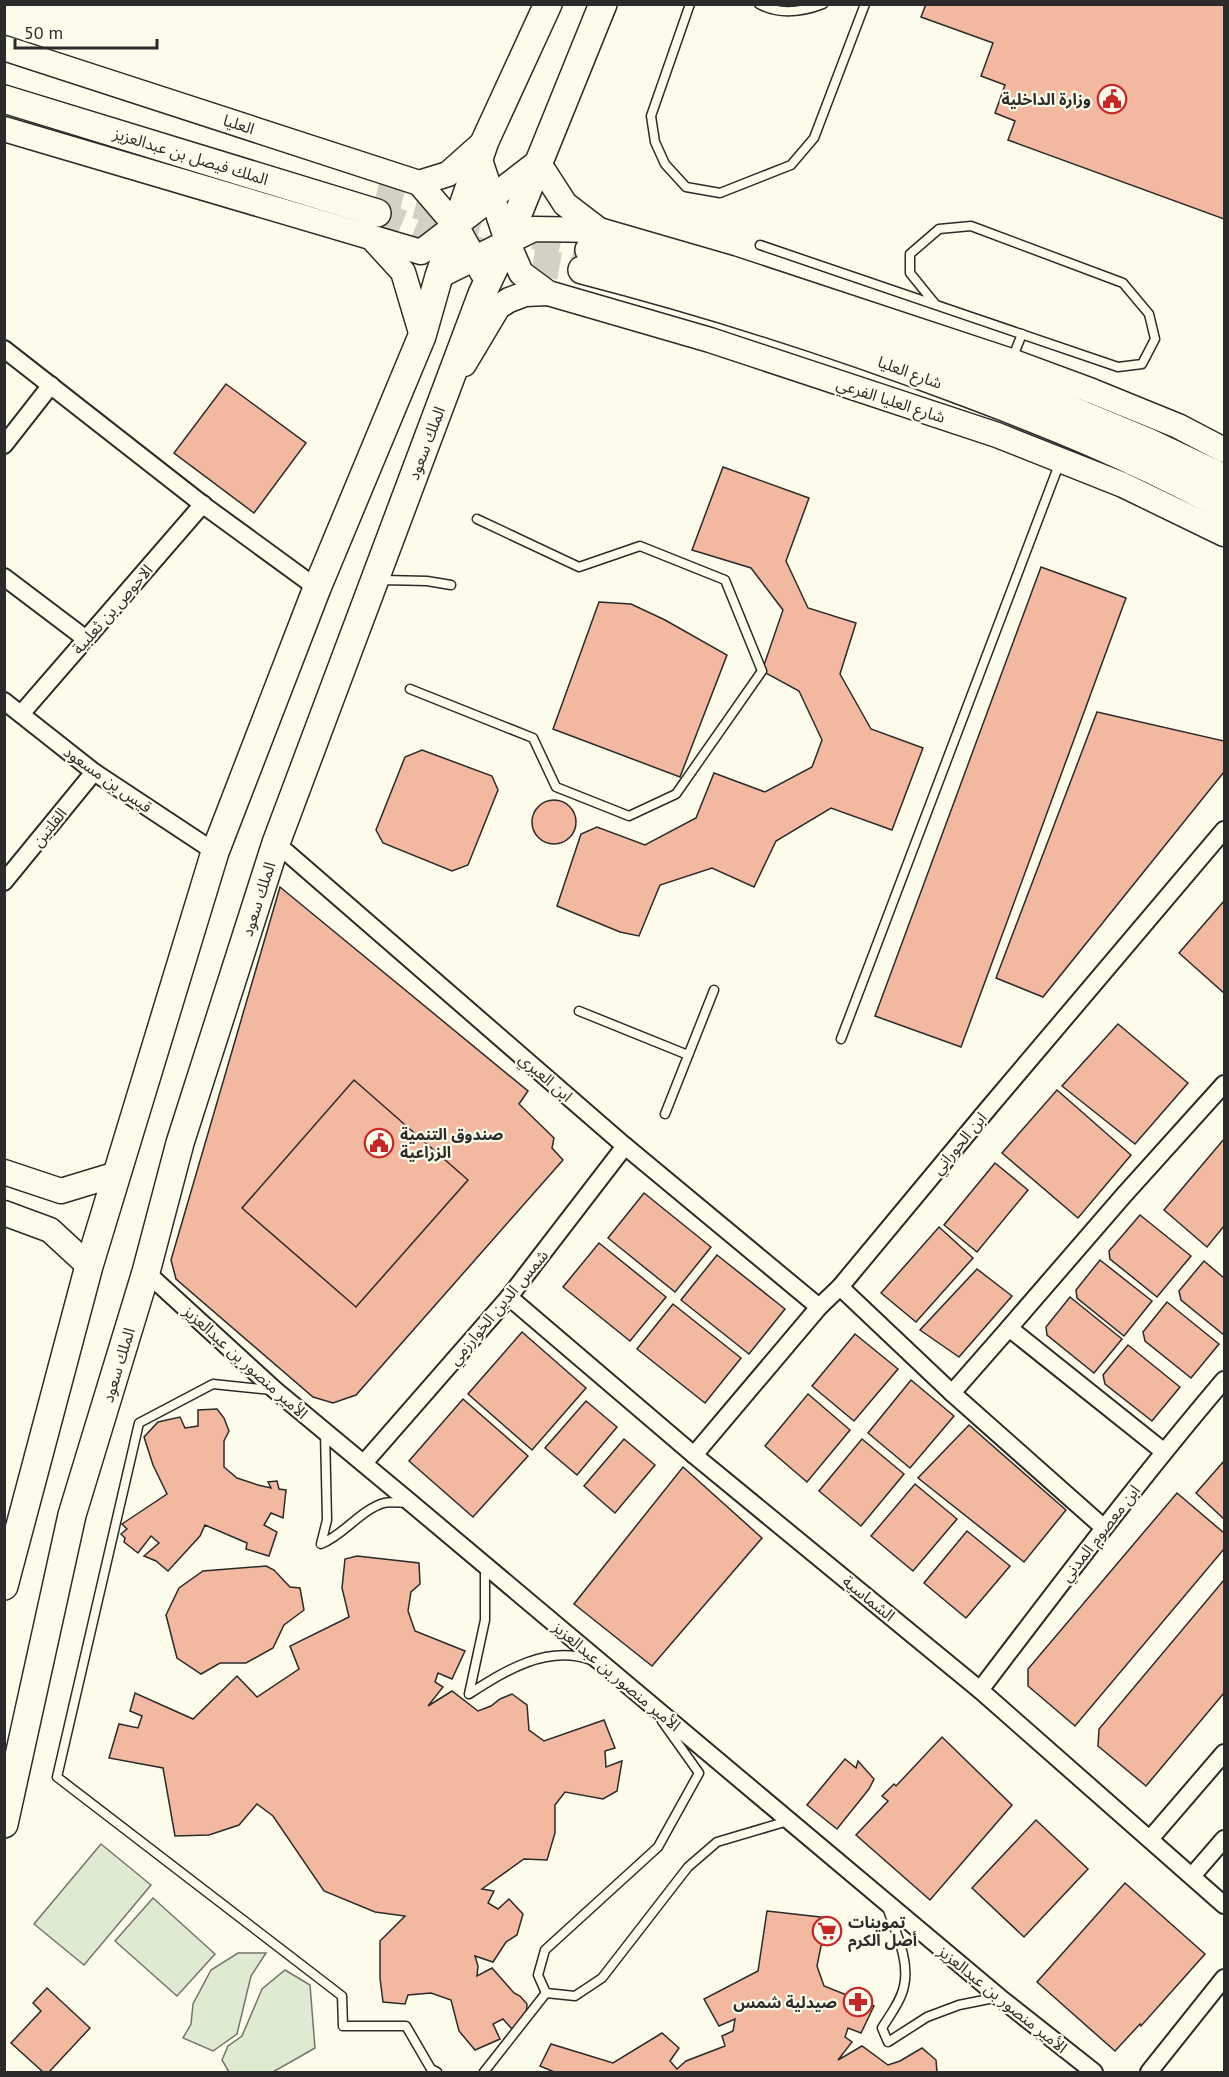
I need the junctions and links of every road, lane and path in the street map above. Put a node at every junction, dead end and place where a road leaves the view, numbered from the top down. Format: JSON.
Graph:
{"nodes":[{"id":1,"x":548,"y":4,"type":"edge"},
{"id":2,"x":603,"y":4,"type":"edge"},
{"id":3,"x":690,"y":4,"type":"edge"},
{"id":4,"x":759,"y":4,"type":"edge"},
{"id":5,"x":823,"y":4,"type":"edge"},
{"id":6,"x":865,"y":4,"type":"edge"},
{"id":7,"x":4,"y":48,"type":"edge"},
{"id":8,"x":4,"y":82,"type":"edge"},
{"id":9,"x":4,"y":99,"type":"edge"},
{"id":10,"x":4,"y":129,"type":"edge"},
{"id":11,"x":482,"y":150,"type":"junction"},
{"id":12,"x":538,"y":162,"type":"junction"},
{"id":13,"x":419,"y":183,"type":"junction"},
{"id":14,"x":492,"y":198,"type":"junction"},
{"id":15,"x":375,"y":215,"type":"junction"},
{"id":16,"x":456,"y":226,"type":"junction"},
{"id":17,"x":507,"y":241,"type":"junction"},
{"id":18,"x":760,"y":245,"type":"dead end"},
{"id":19,"x":590,"y":250,"type":"junction"},
{"id":20,"x":474,"y":258,"type":"junction"},
{"id":21,"x":439,"y":276,"type":"junction"},
{"id":22,"x":487,"y":282,"type":"junction"},
{"id":23,"x":548,"y":293,"type":"junction"},
{"id":24,"x":936,"y":305,"type":"junction"},
{"id":25,"x":1022,"y":334,"type":"junction"},
{"id":26,"x":423,"y":336,"type":"junction"},
{"id":27,"x":4,"y":349,"type":"edge"},
{"id":28,"x":1011,"y":362,"type":"junction"},
{"id":29,"x":51,"y":385,"type":"junction"},
{"id":30,"x":442,"y":399,"type":"junction"},
{"id":31,"x":4,"y":446,"type":"edge"},
{"id":32,"x":1224,"y":450,"type":"edge"},
{"id":33,"x":1061,"y":459,"type":"junction"},
{"id":34,"x":1224,"y":478,"type":"edge"},
{"id":35,"x":203,"y":504,"type":"junction"},
{"id":36,"x":1224,"y":507,"type":"edge"},
{"id":37,"x":477,"y":519,"type":"dead end"},
{"id":38,"x":1224,"y":534,"type":"edge"},
{"id":39,"x":4,"y":577,"type":"edge"},
{"id":40,"x":451,"y":585,"type":"dead end"},
{"id":41,"x":317,"y":588,"type":"junction"},
{"id":42,"x":364,"y":607,"type":"junction"},
{"id":43,"x":86,"y":639,"type":"junction"},
{"id":44,"x":410,"y":689,"type":"dead end"},
{"id":45,"x":4,"y":701,"type":"edge"},
{"id":46,"x":21,"y":714,"type":"junction"},
{"id":47,"x":94,"y":772,"type":"junction"},
{"id":48,"x":1224,"y":830,"type":"edge"},
{"id":49,"x":276,"y":843,"type":"junction"},
{"id":50,"x":215,"y":852,"type":"junction"},
{"id":51,"x":4,"y":882,"type":"edge"},
{"id":52,"x":714,"y":990,"type":"dead end"},
{"id":53,"x":579,"y":1011,"type":"dead end"},
{"id":54,"x":841,"y":1040,"type":"dead end"},
{"id":55,"x":688,"y":1055,"type":"junction"},
{"id":56,"x":1224,"y":1084,"type":"edge"},
{"id":57,"x":665,"y":1114,"type":"dead end"},
{"id":58,"x":625,"y":1146,"type":"junction"},
{"id":59,"x":4,"y":1174,"type":"edge"},
{"id":60,"x":117,"y":1174,"type":"junction"},
{"id":61,"x":4,"y":1203,"type":"edge"},
{"id":62,"x":4,"y":1213,"type":"edge"},
{"id":63,"x":89,"y":1266,"type":"junction"},
{"id":64,"x":146,"y":1272,"type":"junction"},
{"id":65,"x":840,"y":1287,"type":"junction"},
{"id":66,"x":509,"y":1297,"type":"junction"},
{"id":67,"x":819,"y":1306,"type":"junction"},
{"id":68,"x":1009,"y":1328,"type":"junction"},
{"id":69,"x":1224,"y":1380,"type":"edge"},
{"id":70,"x":275,"y":1390,"type":"junction"},
{"id":71,"x":952,"y":1393,"type":"junction"},
{"id":72,"x":326,"y":1432,"type":"junction"},
{"id":73,"x":1163,"y":1451,"type":"junction"},
{"id":74,"x":694,"y":1455,"type":"junction"},
{"id":75,"x":364,"y":1463,"type":"junction"},
{"id":76,"x":411,"y":1503,"type":"junction"},
{"id":77,"x":1103,"y":1527,"type":"junction"},
{"id":78,"x":485,"y":1565,"type":"junction"},
{"id":79,"x":4,"y":1586,"type":"edge"},
{"id":80,"x":604,"y":1665,"type":"junction"},
{"id":81,"x":980,"y":1690,"type":"junction"},
{"id":82,"x":648,"y":1701,"type":"junction"},
{"id":83,"x":1224,"y":1753,"type":"edge"},
{"id":84,"x":788,"y":1821,"type":"junction"},
{"id":85,"x":4,"y":1824,"type":"edge"},
{"id":86,"x":1150,"y":1839,"type":"junction"},
{"id":87,"x":1224,"y":1839,"type":"edge"},
{"id":88,"x":1192,"y":1876,"type":"junction"},
{"id":89,"x":884,"y":1901,"type":"junction"},
{"id":90,"x":1224,"y":1905,"type":"edge"},
{"id":91,"x":1224,"y":1978,"type":"edge"},
{"id":92,"x":546,"y":1993,"type":"junction"},
{"id":93,"x":999,"y":1997,"type":"junction"},
{"id":94,"x":437,"y":2073,"type":"edge"},
{"id":95,"x":484,"y":2073,"type":"edge"},
{"id":96,"x":1094,"y":2073,"type":"edge"},
{"id":97,"x":1149,"y":2073,"type":"edge"}],
"edges":[{"from":1,"to":11,"type":"main road"},
{"from":2,"to":12,"type":"main road","name":"الملك سعود"},
{"from":3,"to":6,"type":"lane"},
{"from":4,"to":5,"type":"lane"},
{"from":7,"to":13,"type":"street","name":"العليا"},
{"from":8,"to":15,"type":"main road","name":"الملك فيصل بن عبدالعزيز"},
{"from":9,"to":15,"type":"main road","name":"الملك فيصل بن عبدالعزيز"},
{"from":10,"to":15,"type":"street"},
{"from":11,"to":13,"type":"street"},
{"from":11,"to":14,"type":"street","name":"شارع العليا الفرعي"},
{"from":11,"to":16,"type":"main road"},
{"from":12,"to":14,"type":"street"},
{"from":12,"to":17,"type":"main road","name":"الملك سعود"},
{"from":12,"to":19,"type":"street"},
{"from":13,"to":16,"type":"street"},
{"from":14,"to":16,"type":"street"},
{"from":14,"to":17,"type":"street","name":"شارع العليا الفرعي"},
{"from":15,"to":16,"type":"street"},
{"from":15,"to":26,"type":"street"},
{"from":16,"to":20,"type":"street"},
{"from":16,"to":21,"type":"main road"},
{"from":17,"to":19,"type":"street"},
{"from":17,"to":20,"type":"street"},
{"from":17,"to":22,"type":"main road","name":"الملك سعود"},
{"from":17,"to":23,"type":"street","name":"شارع العليا الفرعي"},
{"from":18,"to":24,"type":"lane"},
{"from":19,"to":28,"type":"street"},
{"from":19,"to":34,"type":"main road","name":"شارع العليا"},
{"from":19,"to":36,"type":"main road","name":"شارع العليا"},
{"from":20,"to":21,"type":"street"},
{"from":20,"to":22,"type":"street"},
{"from":21,"to":26,"type":"main road"},
{"from":22,"to":30,"type":"main road","name":"الملك سعود"},
{"from":23,"to":30,"type":"street","name":"شارع العليا الفرعي"},
{"from":23,"to":33,"type":"street","name":"شارع العليا الفرعي"},
{"from":24,"to":25,"type":"lane"},
{"from":24,"to":25,"type":"lane"},
{"from":25,"to":28,"type":"lane"},
{"from":26,"to":41,"type":"main road"},
{"from":27,"to":29,"type":"street"},
{"from":28,"to":32,"type":"street"},
{"from":29,"to":31,"type":"street"},
{"from":29,"to":35,"type":"street"},
{"from":30,"to":42,"type":"main road","name":"الملك سعود"},
{"from":33,"to":38,"type":"street","name":"شارع العليا الفرعي"},
{"from":33,"to":54,"type":"lane"},
{"from":35,"to":41,"type":"street"},
{"from":35,"to":43,"type":"street","name":"الاحوص بن ثعلبية"},
{"from":37,"to":44,"type":"lane"},
{"from":39,"to":43,"type":"street"},
{"from":40,"to":42,"type":"lane"},
{"from":41,"to":50,"type":"main road"},
{"from":42,"to":49,"type":"main road","name":"الملك سعود"},
{"from":43,"to":46,"type":"street","name":"الاحوص بن ثعلبية"},
{"from":45,"to":46,"type":"street","name":"قيس بن مسعود"},
{"from":46,"to":47,"type":"street","name":"قيس بن مسعود"},
{"from":47,"to":50,"type":"street","name":"قيس بن مسعود"},
{"from":47,"to":51,"type":"street","name":"القلتين"},
{"from":48,"to":65,"type":"street","name":"ابن الحوراني"},
{"from":49,"to":58,"type":"street","name":"ابن العبري"},
{"from":49,"to":64,"type":"main road","name":"الملك سعود"},
{"from":50,"to":60,"type":"main road"},
{"from":52,"to":55,"type":"lane"},
{"from":53,"to":55,"type":"lane"},
{"from":55,"to":57,"type":"lane"},
{"from":56,"to":68,"type":"street"},
{"from":58,"to":66,"type":"street","name":"شمس الدين الخوارزمي"},
{"from":58,"to":67,"type":"street","name":"ابن العبري"},
{"from":59,"to":60,"type":"street"},
{"from":59,"to":61,"type":"street"},
{"from":60,"to":63,"type":"main road"},
{"from":62,"to":63,"type":"street"},
{"from":63,"to":79,"type":"main road"},
{"from":64,"to":70,"type":"street","name":"الأمير منصور بن عبدالعزيز"},
{"from":64,"to":85,"type":"main road","name":"الملك سعود"},
{"from":65,"to":67,"type":"street","name":"ابن الحوراني"},
{"from":65,"to":71,"type":"street"},
{"from":66,"to":74,"type":"street","name":"الشماسية"},
{"from":66,"to":75,"type":"street","name":"شمس الدين الخوارزمي"},
{"from":67,"to":74,"type":"street","name":"ابن الحوراني"},
{"from":68,"to":71,"type":"street"},
{"from":68,"to":73,"type":"street"},
{"from":69,"to":73,"type":"street","name":"ابن معصوم المدني"},
{"from":70,"to":72,"type":"street","name":"الأمير منصور بن عبدالعزيز"},
{"from":70,"to":94,"type":"lane"},
{"from":71,"to":77,"type":"street"},
{"from":72,"to":75,"type":"street","name":"الأمير منصور بن عبدالعزيز"},
{"from":72,"to":76,"type":"lane"},
{"from":73,"to":77,"type":"street","name":"ابن معصوم المدني"},
{"from":74,"to":81,"type":"street","name":"الشماسية"},
{"from":75,"to":76,"type":"street","name":"الأمير منصور بن عبدالعزيز"},
{"from":76,"to":78,"type":"street","name":"الأمير منصور بن عبدالعزيز"},
{"from":77,"to":81,"type":"street","name":"ابن معصوم المدني"},
{"from":78,"to":80,"type":"street","name":"الأمير منصور بن عبدالعزيز"},
{"from":78,"to":80,"type":"lane"},
{"from":80,"to":82,"type":"street","name":"الأمير منصور بن عبدالعزيز"},
{"from":81,"to":86,"type":"street","name":"الشماسية"},
{"from":82,"to":84,"type":"street","name":"الأمير منصور بن عبدالعزيز"},
{"from":82,"to":92,"type":"lane"},
{"from":83,"to":86,"type":"street"},
{"from":84,"to":89,"type":"street","name":"الأمير منصور بن عبدالعزيز"},
{"from":84,"to":92,"type":"lane"},
{"from":86,"to":88,"type":"street","name":"الشماسية"},
{"from":87,"to":88,"type":"street"},
{"from":88,"to":90,"type":"street","name":"الشماسية"},
{"from":89,"to":93,"type":"street","name":"الأمير منصور بن عبدالعزيز"},
{"from":89,"to":93,"type":"lane"},
{"from":91,"to":97,"type":"street"},
{"from":92,"to":95,"type":"lane"},
{"from":93,"to":96,"type":"street","name":"الأمير منصور بن عبدالعزيز"}]}
